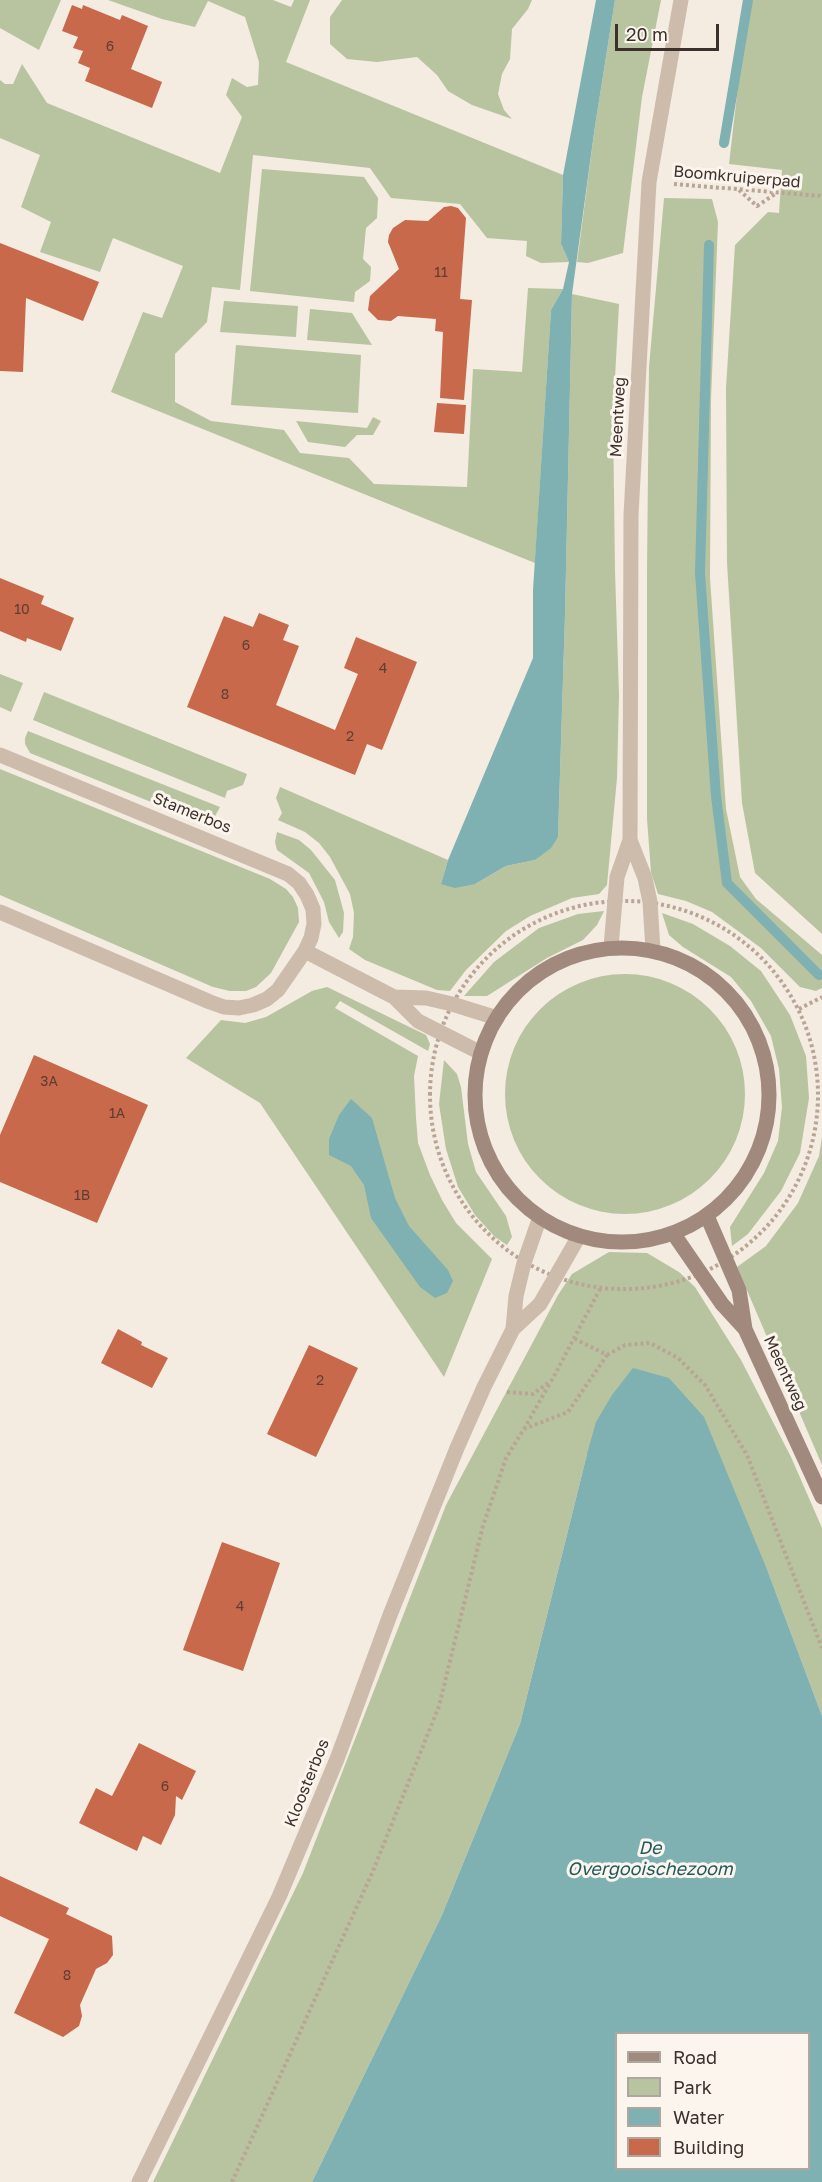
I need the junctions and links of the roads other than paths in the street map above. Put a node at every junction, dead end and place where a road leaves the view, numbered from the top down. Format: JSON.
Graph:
{"nodes":[{"id":1,"x":681,"y":0,"type":"edge"},
{"id":2,"x":0,"y":755,"type":"edge"},
{"id":3,"x":630,"y":840,"type":"junction"},
{"id":4,"x":0,"y":912,"type":"edge"},
{"id":5,"x":611,"y":947,"type":"junction"},
{"id":6,"x":653,"y":950,"type":"junction"},
{"id":7,"x":305,"y":951,"type":"junction"},
{"id":8,"x":394,"y":997,"type":"junction"},
{"id":9,"x":496,"y":1018,"type":"junction"},
{"id":10,"x":481,"y":1053,"type":"junction"},
{"id":11,"x":707,"y":1216,"type":"junction"},
{"id":12,"x":540,"y":1217,"type":"junction"},
{"id":13,"x":673,"y":1233,"type":"junction"},
{"id":14,"x":579,"y":1236,"type":"junction"},
{"id":15,"x":513,"y":1329,"type":"junction"},
{"id":16,"x":745,"y":1329,"type":"junction"},
{"id":17,"x":822,"y":1497,"type":"edge"},
{"id":18,"x":139,"y":2182,"type":"edge"}],
"edges":[{"from":1,"to":3,"type":"street","name":"Meentweg"},
{"from":2,"to":7,"type":"street","name":"Stamerbos"},
{"from":3,"to":5,"type":"street","name":"Meentweg"},
{"from":3,"to":6,"type":"street","name":"Meentweg"},
{"from":4,"to":7,"type":"street","name":"Stamerbos"},
{"from":5,"to":6,"type":"street"},
{"from":5,"to":9,"type":"street"},
{"from":6,"to":11,"type":"street"},
{"from":7,"to":8,"type":"street"},
{"from":8,"to":9,"type":"street"},
{"from":8,"to":10,"type":"street"},
{"from":9,"to":10,"type":"street"},
{"from":10,"to":12,"type":"street"},
{"from":11,"to":13,"type":"street"},
{"from":11,"to":16,"type":"street","name":"Meentweg"},
{"from":12,"to":14,"type":"street"},
{"from":12,"to":15,"type":"street","name":"Kloosterbos"},
{"from":13,"to":14,"type":"street"},
{"from":13,"to":16,"type":"street","name":"Meentweg"},
{"from":14,"to":15,"type":"street","name":"Kloosterbos"},
{"from":15,"to":18,"type":"street","name":"Kloosterbos"},
{"from":16,"to":17,"type":"street","name":"Meentweg"}]}
